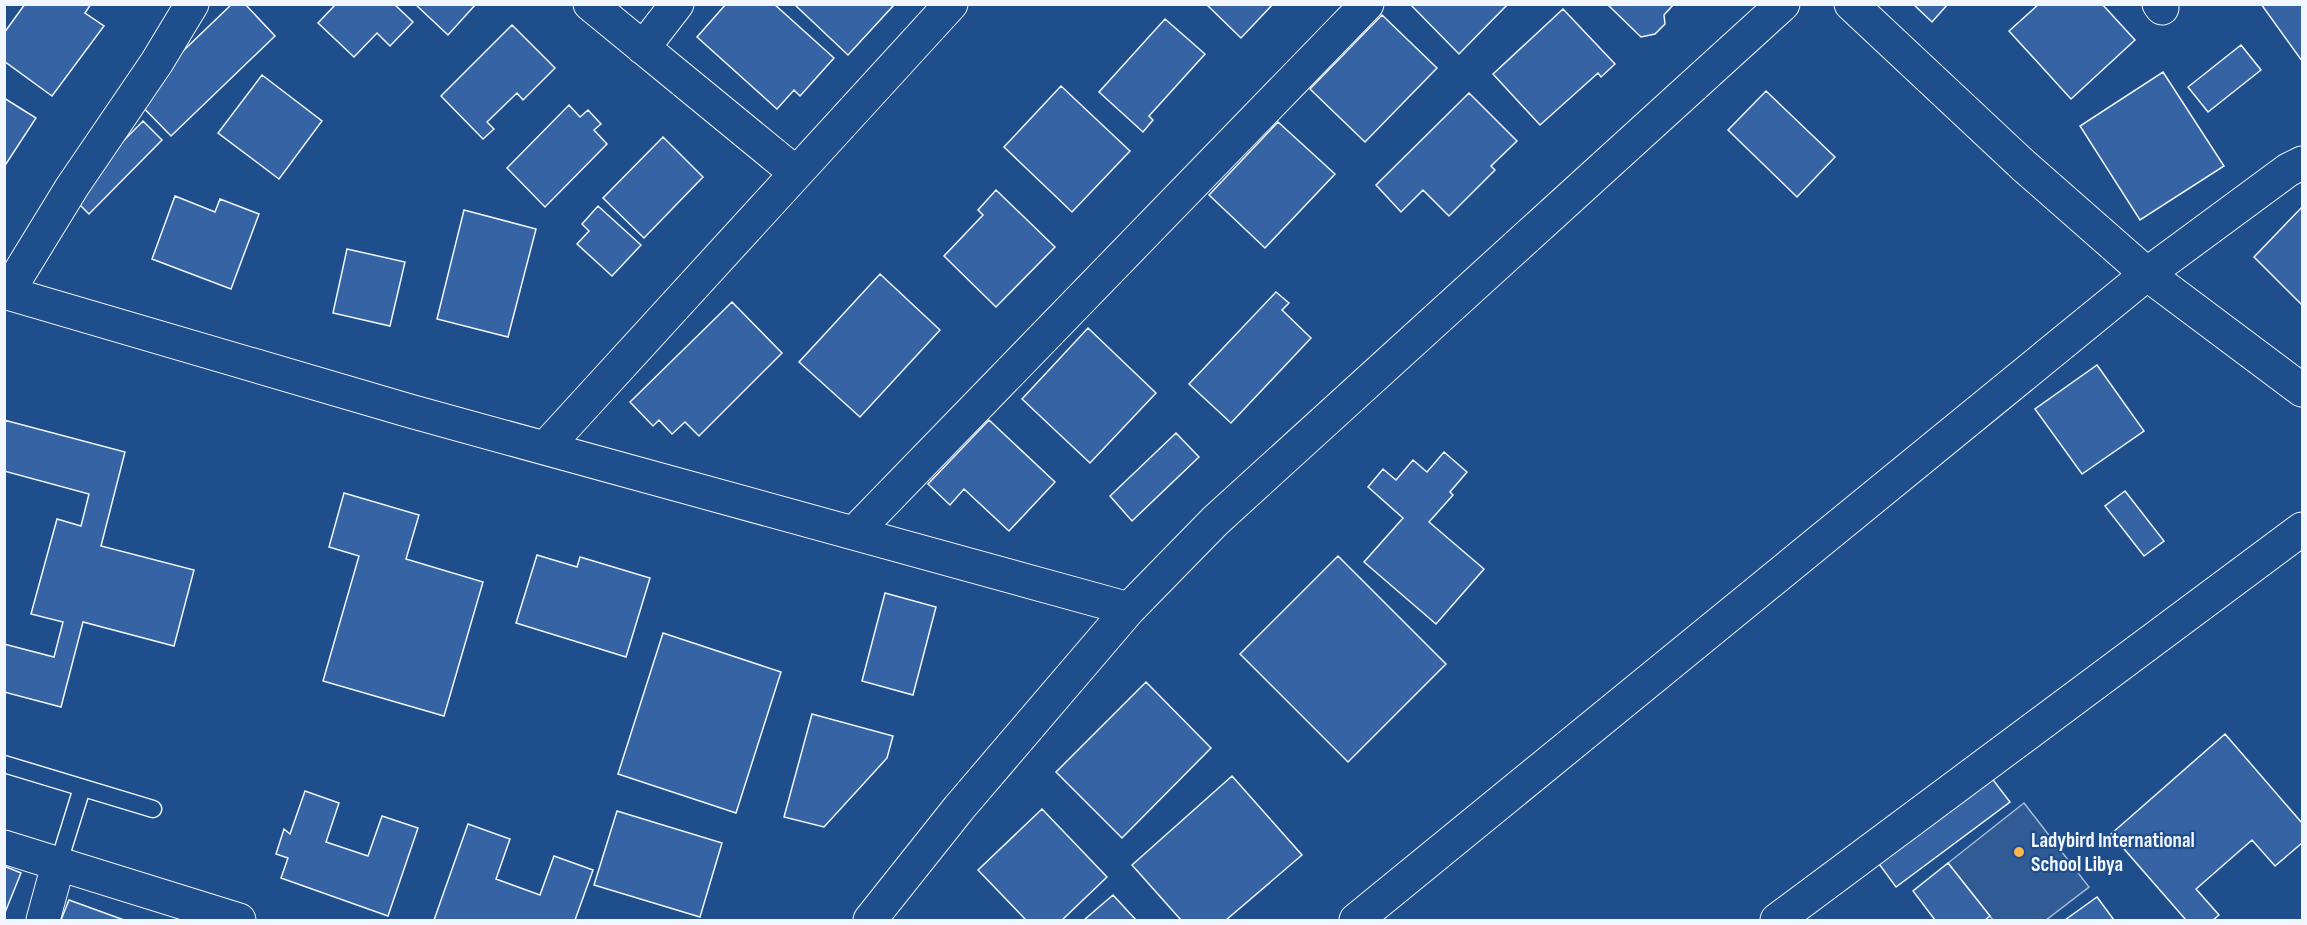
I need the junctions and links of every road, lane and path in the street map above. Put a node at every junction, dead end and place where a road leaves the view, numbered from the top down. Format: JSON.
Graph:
{"nodes":[{"id":1,"x":192,"y":4,"type":"edge"},
{"id":2,"x":590,"y":4,"type":"edge"},
{"id":3,"x":677,"y":4,"type":"edge"},
{"id":4,"x":951,"y":4,"type":"edge"},
{"id":5,"x":1367,"y":4,"type":"edge"},
{"id":6,"x":1783,"y":4,"type":"edge"},
{"id":7,"x":1851,"y":4,"type":"edge"},
{"id":8,"x":643,"y":48,"type":"junction"},
{"id":9,"x":2302,"y":163,"type":"edge"},
{"id":10,"x":796,"y":173,"type":"junction"},
{"id":11,"x":2147,"y":274,"type":"junction"},
{"id":12,"x":6,"y":292,"type":"edge"},
{"id":13,"x":2302,"y":390,"type":"edge"},
{"id":14,"x":545,"y":448,"type":"junction"},
{"id":15,"x":2302,"y":529,"type":"edge"},
{"id":16,"x":854,"y":532,"type":"junction"},
{"id":17,"x":1129,"y":609,"type":"junction"},
{"id":18,"x":4,"y":764,"type":"edge"},
{"id":19,"x":82,"y":788,"type":"junction"},
{"id":20,"x":153,"y":809,"type":"dead end"},
{"id":21,"x":4,"y":847,"type":"edge"},
{"id":22,"x":58,"y":865,"type":"junction"},
{"id":23,"x":43,"y":921,"type":"edge"},
{"id":24,"x":238,"y":921,"type":"edge"},
{"id":25,"x":870,"y":921,"type":"edge"},
{"id":26,"x":1356,"y":921,"type":"edge"},
{"id":27,"x":1777,"y":921,"type":"edge"}],
"edges":[{"from":1,"to":12,"type":"street"},
{"from":2,"to":8,"type":"street"},
{"from":3,"to":8,"type":"street"},
{"from":4,"to":10,"type":"street"},
{"from":5,"to":16,"type":"street"},
{"from":6,"to":17,"type":"street"},
{"from":7,"to":11,"type":"street"},
{"from":8,"to":10,"type":"street"},
{"from":9,"to":11,"type":"street"},
{"from":10,"to":14,"type":"street"},
{"from":11,"to":13,"type":"street"},
{"from":11,"to":26,"type":"street"},
{"from":12,"to":14,"type":"street"},
{"from":14,"to":16,"type":"street"},
{"from":15,"to":27,"type":"street"},
{"from":16,"to":17,"type":"street"},
{"from":17,"to":25,"type":"street"},
{"from":18,"to":19,"type":"lane"},
{"from":19,"to":20,"type":"lane"},
{"from":19,"to":22,"type":"lane"},
{"from":21,"to":22,"type":"street"},
{"from":22,"to":23,"type":"street"},
{"from":22,"to":24,"type":"street"}]}
